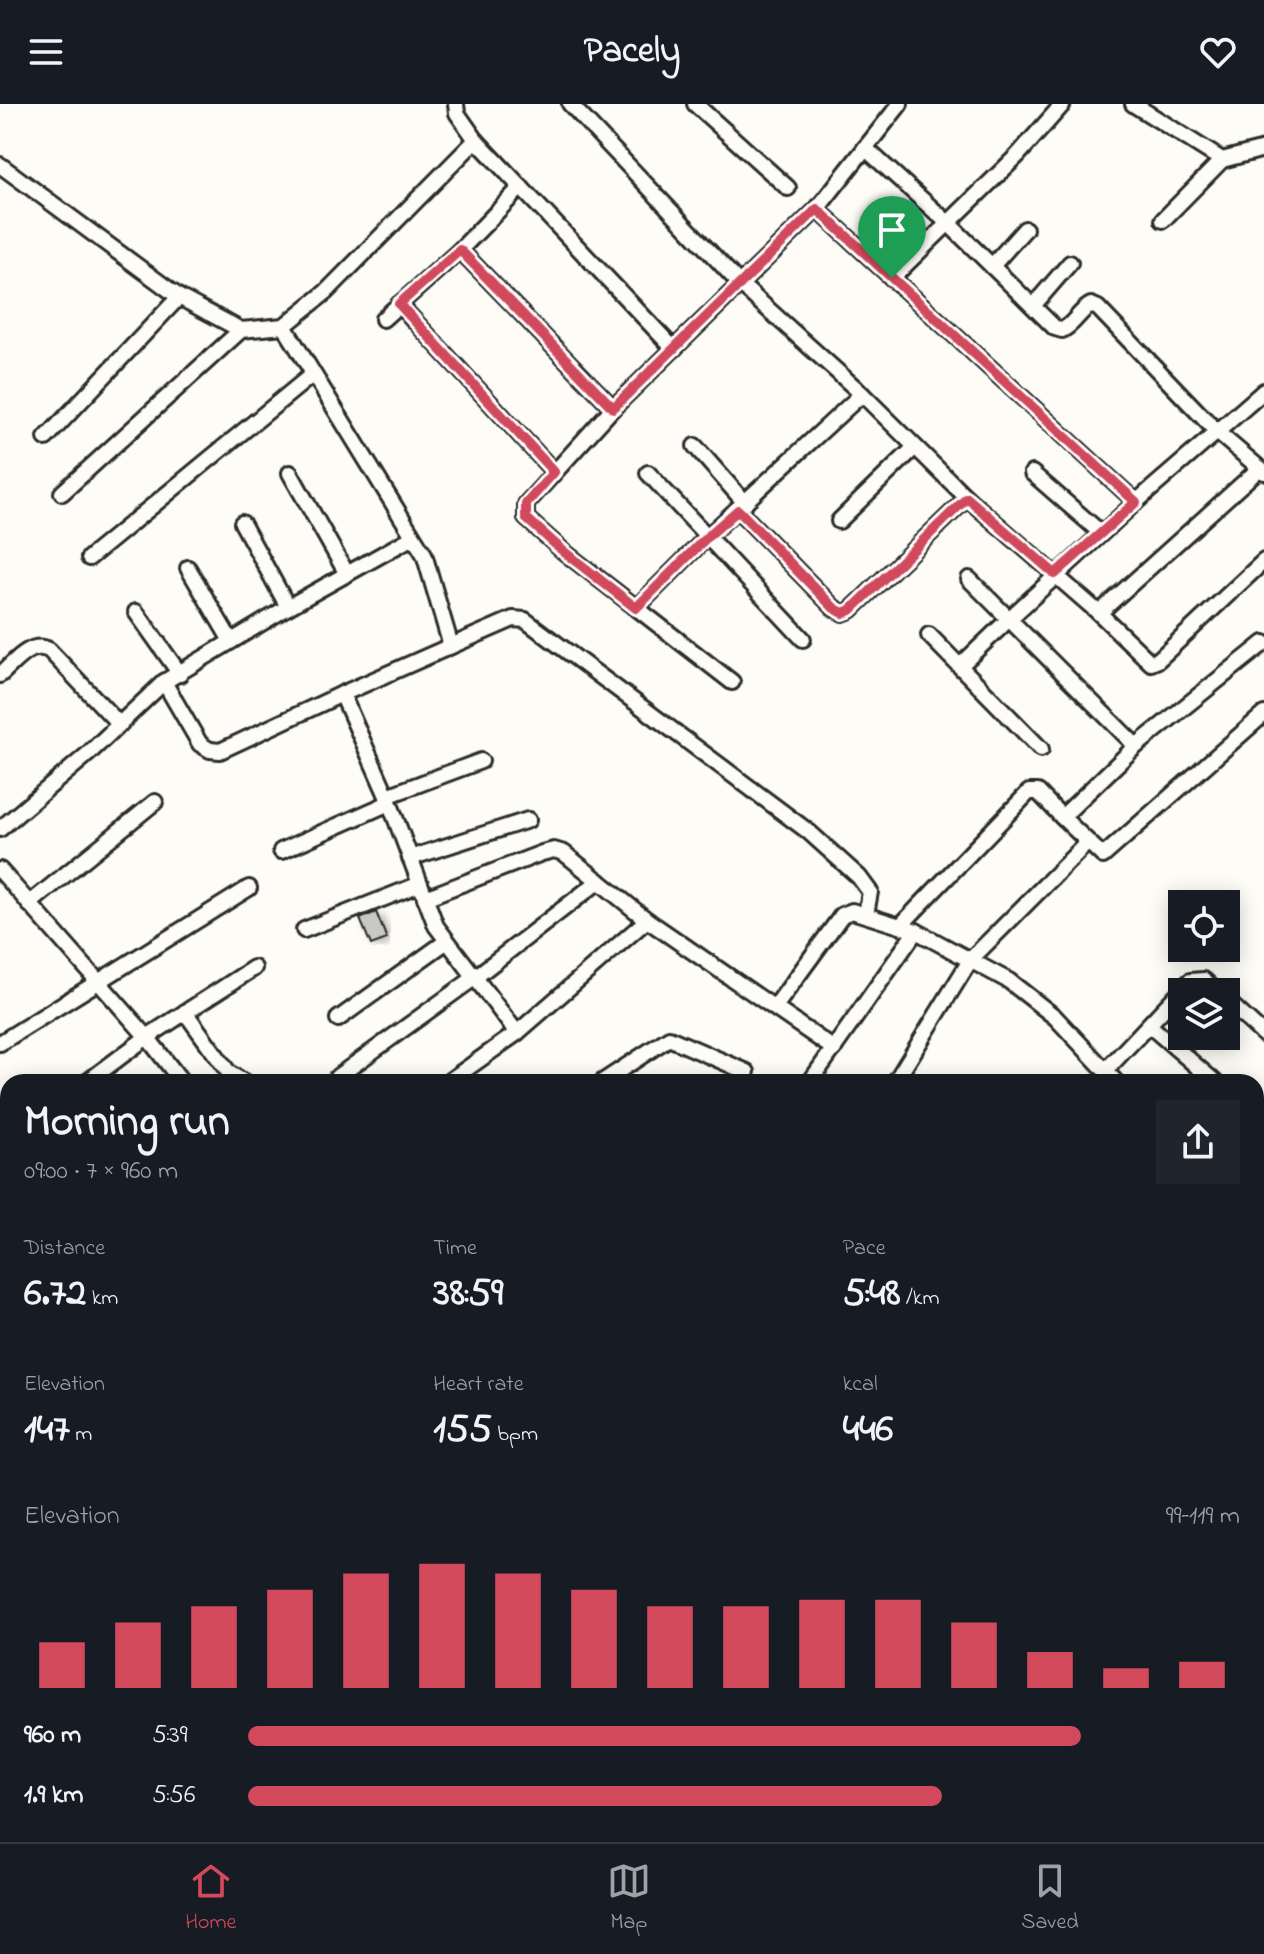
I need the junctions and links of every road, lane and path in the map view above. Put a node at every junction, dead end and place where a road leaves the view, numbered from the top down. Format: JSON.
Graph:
{"nodes":[{"id":1,"x":456,"y":104,"type":"edge"},
{"id":2,"x":570,"y":104,"type":"edge"},
{"id":3,"x":695,"y":104,"type":"edge"},
{"id":4,"x":900,"y":104,"type":"edge"},
{"id":5,"x":1063,"y":104,"type":"edge"},
{"id":6,"x":1133,"y":104,"type":"edge"},
{"id":7,"x":476,"y":140,"type":"junction"},
{"id":8,"x":865,"y":148,"type":"junction"},
{"id":9,"x":1264,"y":149,"type":"edge"},
{"id":10,"x":1222,"y":160,"type":"junction"},
{"id":11,"x":0,"y":165,"type":"edge"},
{"id":12,"x":521,"y":187,"type":"junction"},
{"id":13,"x":788,"y":188,"type":"dead end"},
{"id":14,"x":817,"y":209,"type":"junction"},
{"id":15,"x":1163,"y":220,"type":"dead end"},
{"id":16,"x":949,"y":224,"type":"junction"},
{"id":17,"x":1025,"y":229,"type":"dead end"},
{"id":18,"x":460,"y":250,"type":"junction"},
{"id":19,"x":1070,"y":263,"type":"dead end"},
{"id":20,"x":992,"y":266,"type":"junction"},
{"id":21,"x":892,"y":278,"type":"junction"},
{"id":22,"x":740,"y":284,"type":"junction"},
{"id":23,"x":179,"y":297,"type":"junction"},
{"id":24,"x":399,"y":304,"type":"junction"},
{"id":25,"x":1033,"y":306,"type":"junction"},
{"id":26,"x":383,"y":319,"type":"dead end"},
{"id":27,"x":284,"y":326,"type":"junction"},
{"id":28,"x":241,"y":330,"type":"junction"},
{"id":29,"x":674,"y":349,"type":"junction"},
{"id":30,"x":313,"y":374,"type":"junction"},
{"id":31,"x":1264,"y":391,"type":"edge"},
{"id":32,"x":862,"y":394,"type":"junction"},
{"id":33,"x":613,"y":408,"type":"junction"},
{"id":34,"x":1217,"y":432,"type":"junction"},
{"id":35,"x":46,"y":438,"type":"dead end"},
{"id":36,"x":695,"y":446,"type":"dead end"},
{"id":37,"x":915,"y":447,"type":"junction"},
{"id":38,"x":1262,"y":470,"type":"edge"},
{"id":39,"x":554,"y":472,"type":"junction"},
{"id":40,"x":290,"y":473,"type":"dead end"},
{"id":41,"x":648,"y":473,"type":"dead end"},
{"id":42,"x":1032,"y":473,"type":"dead end"},
{"id":43,"x":62,"y":493,"type":"dead end"},
{"id":44,"x":967,"y":498,"type":"junction"},
{"id":45,"x":1136,"y":502,"type":"junction"},
{"id":46,"x":742,"y":506,"type":"junction"},
{"id":47,"x":839,"y":521,"type":"dead end"},
{"id":48,"x":242,"y":523,"type":"dead end"},
{"id":49,"x":1101,"y":533,"type":"junction"},
{"id":50,"x":413,"y":537,"type":"junction"},
{"id":51,"x":707,"y":537,"type":"junction"},
{"id":52,"x":89,"y":558,"type":"dead end"},
{"id":53,"x":1264,"y":561,"type":"edge"},
{"id":54,"x":188,"y":568,"type":"dead end"},
{"id":55,"x":347,"y":574,"type":"junction"},
{"id":56,"x":1055,"y":574,"type":"junction"},
{"id":57,"x":969,"y":579,"type":"dead end"},
{"id":58,"x":288,"y":607,"type":"junction"},
{"id":59,"x":636,"y":608,"type":"junction"},
{"id":60,"x":136,"y":612,"type":"dead end"},
{"id":61,"x":1099,"y":613,"type":"junction"},
{"id":62,"x":1009,"y":619,"type":"junction"},
{"id":63,"x":929,"y":635,"type":"dead end"},
{"id":64,"x":803,"y":639,"type":"dead end"},
{"id":65,"x":231,"y":641,"type":"junction"},
{"id":66,"x":1264,"y":643,"type":"edge"},
{"id":67,"x":451,"y":646,"type":"junction"},
{"id":68,"x":960,"y":666,"type":"junction"},
{"id":69,"x":180,"y":674,"type":"junction"},
{"id":70,"x":0,"y":675,"type":"edge"},
{"id":71,"x":164,"y":682,"type":"junction"},
{"id":72,"x":732,"y":682,"type":"dead end"},
{"id":73,"x":342,"y":694,"type":"junction"},
{"id":74,"x":1264,"y":714,"type":"edge"},
{"id":75,"x":120,"y":725,"type":"junction"},
{"id":76,"x":1136,"y":746,"type":"junction"},
{"id":77,"x":1041,"y":749,"type":"dead end"},
{"id":78,"x":481,"y":761,"type":"dead end"},
{"id":79,"x":388,"y":800,"type":"junction"},
{"id":80,"x":155,"y":802,"type":"dead end"},
{"id":81,"x":1062,"y":817,"type":"junction"},
{"id":82,"x":528,"y":820,"type":"dead end"},
{"id":83,"x":0,"y":829,"type":"edge"},
{"id":84,"x":1088,"y":842,"type":"junction"},
{"id":85,"x":281,"y":851,"type":"dead end"},
{"id":86,"x":410,"y":858,"type":"junction"},
{"id":87,"x":0,"y":870,"type":"edge"},
{"id":88,"x":599,"y":881,"type":"junction"},
{"id":89,"x":249,"y":888,"type":"dead end"},
{"id":90,"x":422,"y":891,"type":"junction"},
{"id":91,"x":29,"y":904,"type":"junction"},
{"id":92,"x":866,"y":914,"type":"junction"},
{"id":93,"x":647,"y":920,"type":"junction"},
{"id":94,"x":901,"y":925,"type":"junction"},
{"id":95,"x":304,"y":930,"type":"dead end"},
{"id":96,"x":916,"y":931,"type":"junction"},
{"id":97,"x":447,"y":941,"type":"junction"},
{"id":98,"x":971,"y":959,"type":"junction"},
{"id":99,"x":254,"y":968,"type":"dead end"},
{"id":100,"x":474,"y":978,"type":"junction"},
{"id":101,"x":97,"y":983,"type":"junction"},
{"id":102,"x":1168,"y":1005,"type":"edge"},
{"id":103,"x":775,"y":1007,"type":"junction"},
{"id":104,"x":185,"y":1012,"type":"junction"},
{"id":105,"x":1240,"y":1013,"type":"edge"},
{"id":106,"x":338,"y":1019,"type":"dead end"},
{"id":107,"x":1149,"y":1025,"type":"junction"},
{"id":108,"x":517,"y":1033,"type":"junction"},
{"id":109,"x":1264,"y":1035,"type":"edge"},
{"id":110,"x":147,"y":1037,"type":"junction"},
{"id":111,"x":0,"y":1043,"type":"edge"},
{"id":112,"x":834,"y":1049,"type":"junction"},
{"id":113,"x":98,"y":1074,"type":"edge"},
{"id":114,"x":176,"y":1074,"type":"edge"},
{"id":115,"x":231,"y":1074,"type":"edge"},
{"id":116,"x":341,"y":1074,"type":"edge"},
{"id":117,"x":459,"y":1074,"type":"edge"},
{"id":118,"x":614,"y":1074,"type":"edge"},
{"id":119,"x":746,"y":1074,"type":"edge"},
{"id":120,"x":816,"y":1074,"type":"edge"},
{"id":121,"x":900,"y":1074,"type":"edge"},
{"id":122,"x":1109,"y":1074,"type":"edge"},
{"id":123,"x":1112,"y":1074,"type":"edge"},
{"id":124,"x":1206,"y":1074,"type":"edge"}],
"edges":[{"from":1,"to":7,"type":"street"},
{"from":2,"to":22,"type":"street"},
{"from":3,"to":13,"type":"street"},
{"from":4,"to":8,"type":"street"},
{"from":5,"to":16,"type":"street"},
{"from":6,"to":10,"type":"street"},
{"from":7,"to":12,"type":"street"},
{"from":7,"to":27,"type":"street"},
{"from":8,"to":14,"type":"street"},
{"from":8,"to":16,"type":"street"},
{"from":9,"to":10,"type":"street"},
{"from":10,"to":15,"type":"street"},
{"from":11,"to":23,"type":"street"},
{"from":12,"to":18,"type":"street"},
{"from":12,"to":29,"type":"street"},
{"from":14,"to":21,"type":"street"},
{"from":14,"to":22,"type":"street"},
{"from":16,"to":20,"type":"street"},
{"from":16,"to":21,"type":"street"},
{"from":17,"to":20,"type":"street"},
{"from":18,"to":24,"type":"street"},
{"from":18,"to":33,"type":"street"},
{"from":19,"to":25,"type":"street"},
{"from":20,"to":25,"type":"street"},
{"from":21,"to":45,"type":"street"},
{"from":22,"to":29,"type":"street"},
{"from":22,"to":32,"type":"street"},
{"from":23,"to":28,"type":"street"},
{"from":23,"to":35,"type":"street"},
{"from":24,"to":26,"type":"street"},
{"from":24,"to":39,"type":"street"},
{"from":25,"to":34,"type":"street"},
{"from":27,"to":28,"type":"street"},
{"from":27,"to":30,"type":"street"},
{"from":28,"to":43,"type":"street"},
{"from":29,"to":33,"type":"street"},
{"from":30,"to":50,"type":"street"},
{"from":30,"to":52,"type":"street"},
{"from":31,"to":34,"type":"street"},
{"from":32,"to":37,"type":"street"},
{"from":32,"to":46,"type":"street"},
{"from":33,"to":39,"type":"street"},
{"from":34,"to":38,"type":"street"},
{"from":34,"to":45,"type":"street"},
{"from":36,"to":46,"type":"street"},
{"from":37,"to":44,"type":"street"},
{"from":37,"to":47,"type":"street"},
{"from":38,"to":61,"type":"street"},
{"from":39,"to":59,"type":"street"},
{"from":40,"to":55,"type":"street"},
{"from":41,"to":51,"type":"street"},
{"from":42,"to":49,"type":"street"},
{"from":44,"to":46,"type":"street"},
{"from":44,"to":56,"type":"street"},
{"from":45,"to":49,"type":"street"},
{"from":46,"to":51,"type":"street"},
{"from":48,"to":58,"type":"street"},
{"from":49,"to":56,"type":"street"},
{"from":50,"to":55,"type":"street"},
{"from":50,"to":67,"type":"street"},
{"from":51,"to":59,"type":"street"},
{"from":51,"to":64,"type":"street"},
{"from":53,"to":61,"type":"street"},
{"from":54,"to":65,"type":"street"},
{"from":55,"to":58,"type":"street"},
{"from":56,"to":61,"type":"street"},
{"from":56,"to":62,"type":"street"},
{"from":57,"to":62,"type":"street"},
{"from":58,"to":65,"type":"street"},
{"from":59,"to":72,"type":"street"},
{"from":60,"to":69,"type":"street"},
{"from":62,"to":68,"type":"street"},
{"from":62,"to":76,"type":"street"},
{"from":63,"to":68,"type":"street"},
{"from":65,"to":69,"type":"street"},
{"from":66,"to":76,"type":"street"},
{"from":67,"to":73,"type":"street"},
{"from":67,"to":92,"type":"street"},
{"from":68,"to":77,"type":"street"},
{"from":69,"to":71,"type":"street"},
{"from":70,"to":75,"type":"street"},
{"from":71,"to":73,"type":"street"},
{"from":71,"to":75,"type":"street"},
{"from":73,"to":79,"type":"street"},
{"from":74,"to":84,"type":"street"},
{"from":75,"to":83,"type":"street"},
{"from":76,"to":81,"type":"street"},
{"from":78,"to":79,"type":"street"},
{"from":79,"to":85,"type":"street"},
{"from":79,"to":86,"type":"street"},
{"from":80,"to":91,"type":"street"},
{"from":81,"to":84,"type":"street"},
{"from":81,"to":94,"type":"street"},
{"from":82,"to":86,"type":"street"},
{"from":84,"to":98,"type":"street"},
{"from":86,"to":90,"type":"street"},
{"from":87,"to":91,"type":"street"},
{"from":88,"to":90,"type":"street"},
{"from":88,"to":93,"type":"street"},
{"from":88,"to":100,"type":"street"},
{"from":89,"to":101,"type":"street"},
{"from":90,"to":95,"type":"street"},
{"from":90,"to":97,"type":"street"},
{"from":91,"to":101,"type":"street"},
{"from":92,"to":94,"type":"street"},
{"from":92,"to":103,"type":"street"},
{"from":93,"to":103,"type":"street"},
{"from":93,"to":108,"type":"street"},
{"from":94,"to":96,"type":"street"},
{"from":96,"to":98,"type":"street"},
{"from":96,"to":112,"type":"street"},
{"from":97,"to":100,"type":"street"},
{"from":97,"to":106,"type":"street"},
{"from":98,"to":121,"type":"street"},
{"from":98,"to":122,"type":"street"},
{"from":99,"to":104,"type":"street"},
{"from":100,"to":108,"type":"street"},
{"from":100,"to":116,"type":"street"},
{"from":101,"to":110,"type":"street"},
{"from":101,"to":111,"type":"street"},
{"from":102,"to":107,"type":"street"},
{"from":103,"to":112,"type":"street"},
{"from":104,"to":110,"type":"street"},
{"from":104,"to":115,"type":"street"},
{"from":105,"to":109,"type":"street"},
{"from":107,"to":123,"type":"street"},
{"from":107,"to":124,"type":"street"},
{"from":108,"to":117,"type":"street"},
{"from":110,"to":113,"type":"street"},
{"from":110,"to":114,"type":"street"},
{"from":112,"to":120,"type":"street"},
{"from":118,"to":119,"type":"street"}]}
